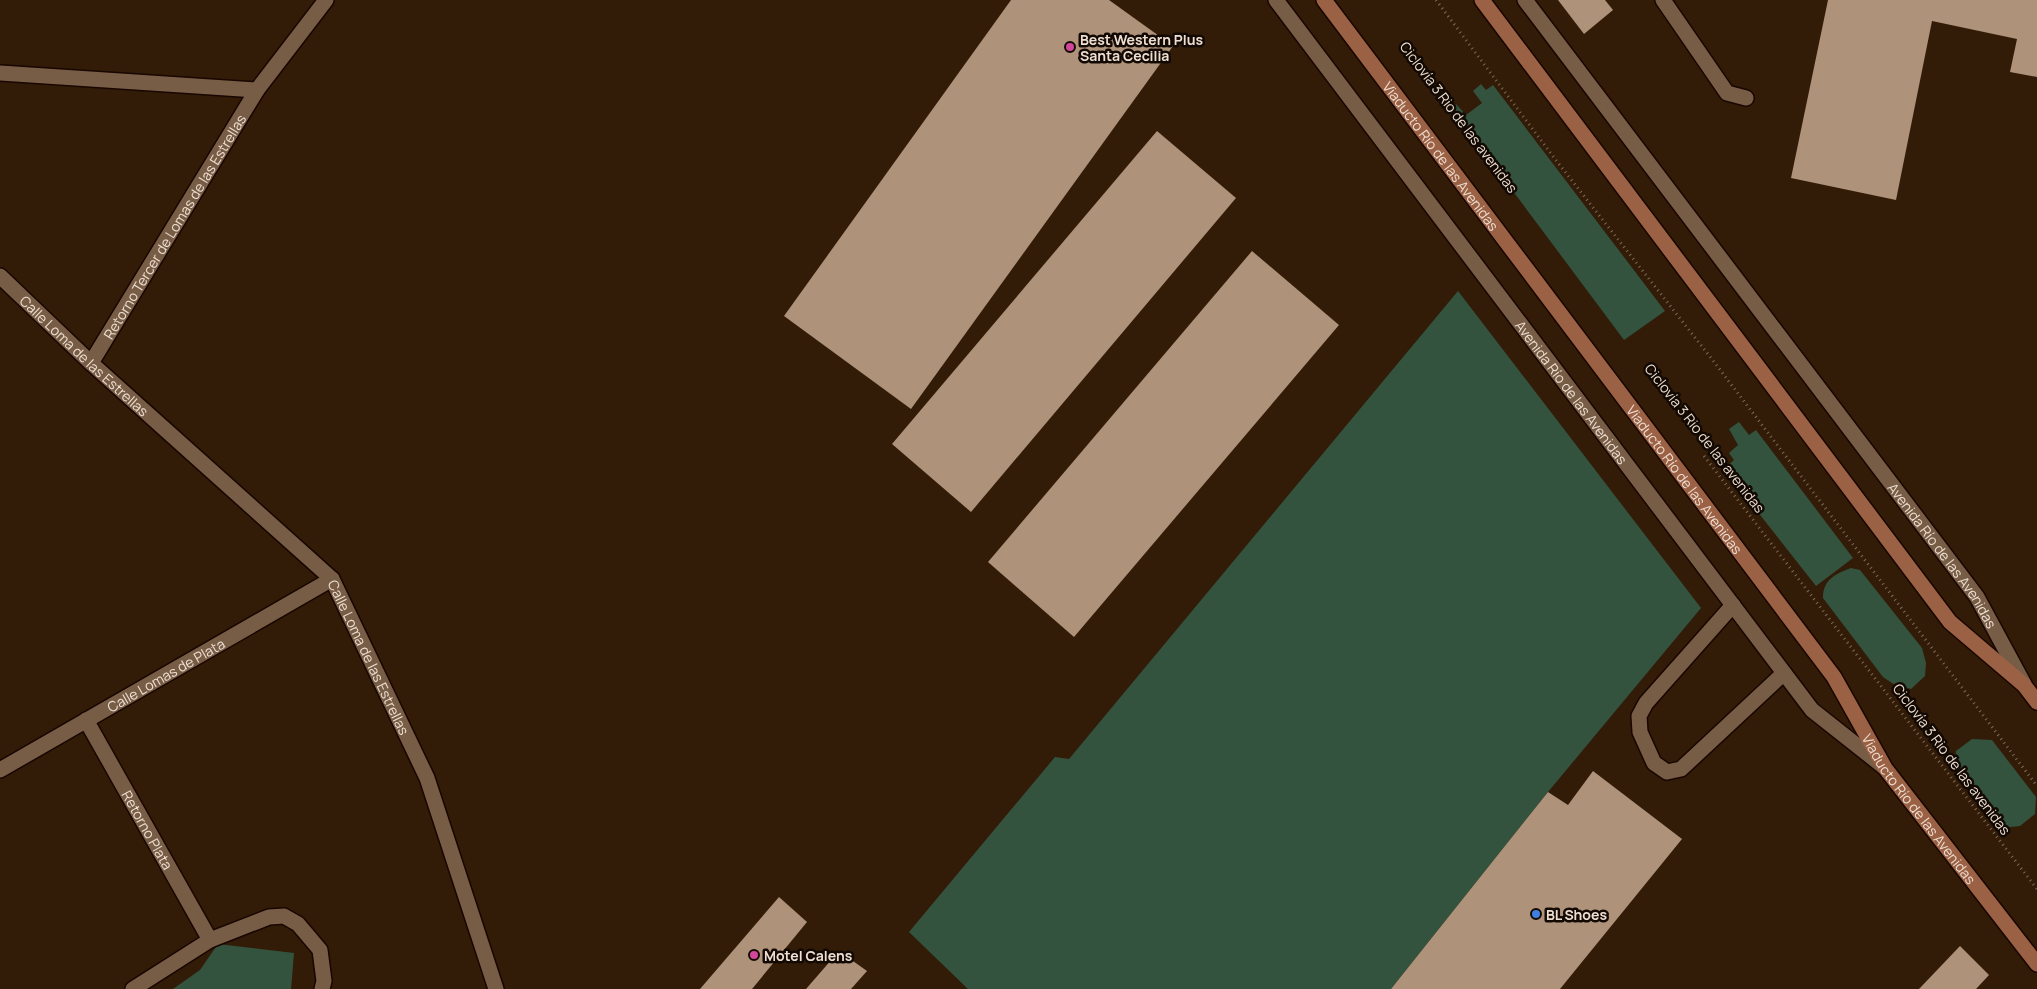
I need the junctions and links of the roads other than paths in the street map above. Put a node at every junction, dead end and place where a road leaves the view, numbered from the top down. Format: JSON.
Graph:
{"nodes":[{"id":1,"x":326,"y":0,"type":"edge"},
{"id":2,"x":1276,"y":0,"type":"edge"},
{"id":3,"x":1324,"y":0,"type":"edge"},
{"id":4,"x":1482,"y":0,"type":"edge"},
{"id":5,"x":1526,"y":0,"type":"edge"},
{"id":6,"x":1663,"y":0,"type":"edge"},
{"id":7,"x":0,"y":73,"type":"edge"},
{"id":8,"x":257,"y":90,"type":"junction"},
{"id":9,"x":1746,"y":98,"type":"dead end"},
{"id":10,"x":0,"y":276,"type":"edge"},
{"id":11,"x":91,"y":363,"type":"junction"},
{"id":12,"x":332,"y":579,"type":"junction"},
{"id":13,"x":1733,"y":605,"type":"junction"},
{"id":14,"x":1784,"y":673,"type":"junction"},
{"id":15,"x":2024,"y":685,"type":"junction"},
{"id":16,"x":2037,"y":702,"type":"edge"},
{"id":17,"x":86,"y":720,"type":"junction"},
{"id":18,"x":1885,"y":768,"type":"junction"},
{"id":19,"x":0,"y":770,"type":"edge"},
{"id":20,"x":210,"y":940,"type":"junction"},
{"id":21,"x":2037,"y":964,"type":"edge"},
{"id":22,"x":132,"y":989,"type":"edge"},
{"id":23,"x":322,"y":989,"type":"edge"},
{"id":24,"x":496,"y":989,"type":"edge"}],
"edges":[{"from":1,"to":8,"type":"street","name":"Retorno Tercer de Lomas de las Estrellas"},
{"from":2,"to":13,"type":"street","name":"Avenida Río de las Avenidas"},
{"from":3,"to":18,"type":"main road","name":"Viaducto Río de las Avenidas"},
{"from":4,"to":15,"type":"main road"},
{"from":5,"to":15,"type":"street","name":"Avenida Río de las Avenidas"},
{"from":6,"to":9,"type":"street"},
{"from":7,"to":8,"type":"street"},
{"from":8,"to":11,"type":"street","name":"Retorno Tercer de Lomas de las Estrellas"},
{"from":10,"to":11,"type":"street","name":"Calle Loma de las Estrellas"},
{"from":11,"to":12,"type":"street","name":"Calle Loma de las Estrellas"},
{"from":12,"to":17,"type":"street","name":"Calle Lomas de Plata"},
{"from":12,"to":24,"type":"street","name":"Calle Loma de las Estrellas"},
{"from":13,"to":14,"type":"street","name":"Avenida Río de las Avenidas"},
{"from":13,"to":14,"type":"street"},
{"from":14,"to":18,"type":"street","name":"Avenida Río de las Avenidas"},
{"from":15,"to":16,"type":"main road"},
{"from":17,"to":19,"type":"street","name":"Calle Lomas de Plata"},
{"from":17,"to":20,"type":"street","name":"Retorno Plata"},
{"from":18,"to":21,"type":"main road","name":"Viaducto Río de las Avenidas"},
{"from":20,"to":22,"type":"street"},
{"from":20,"to":23,"type":"street"}]}
